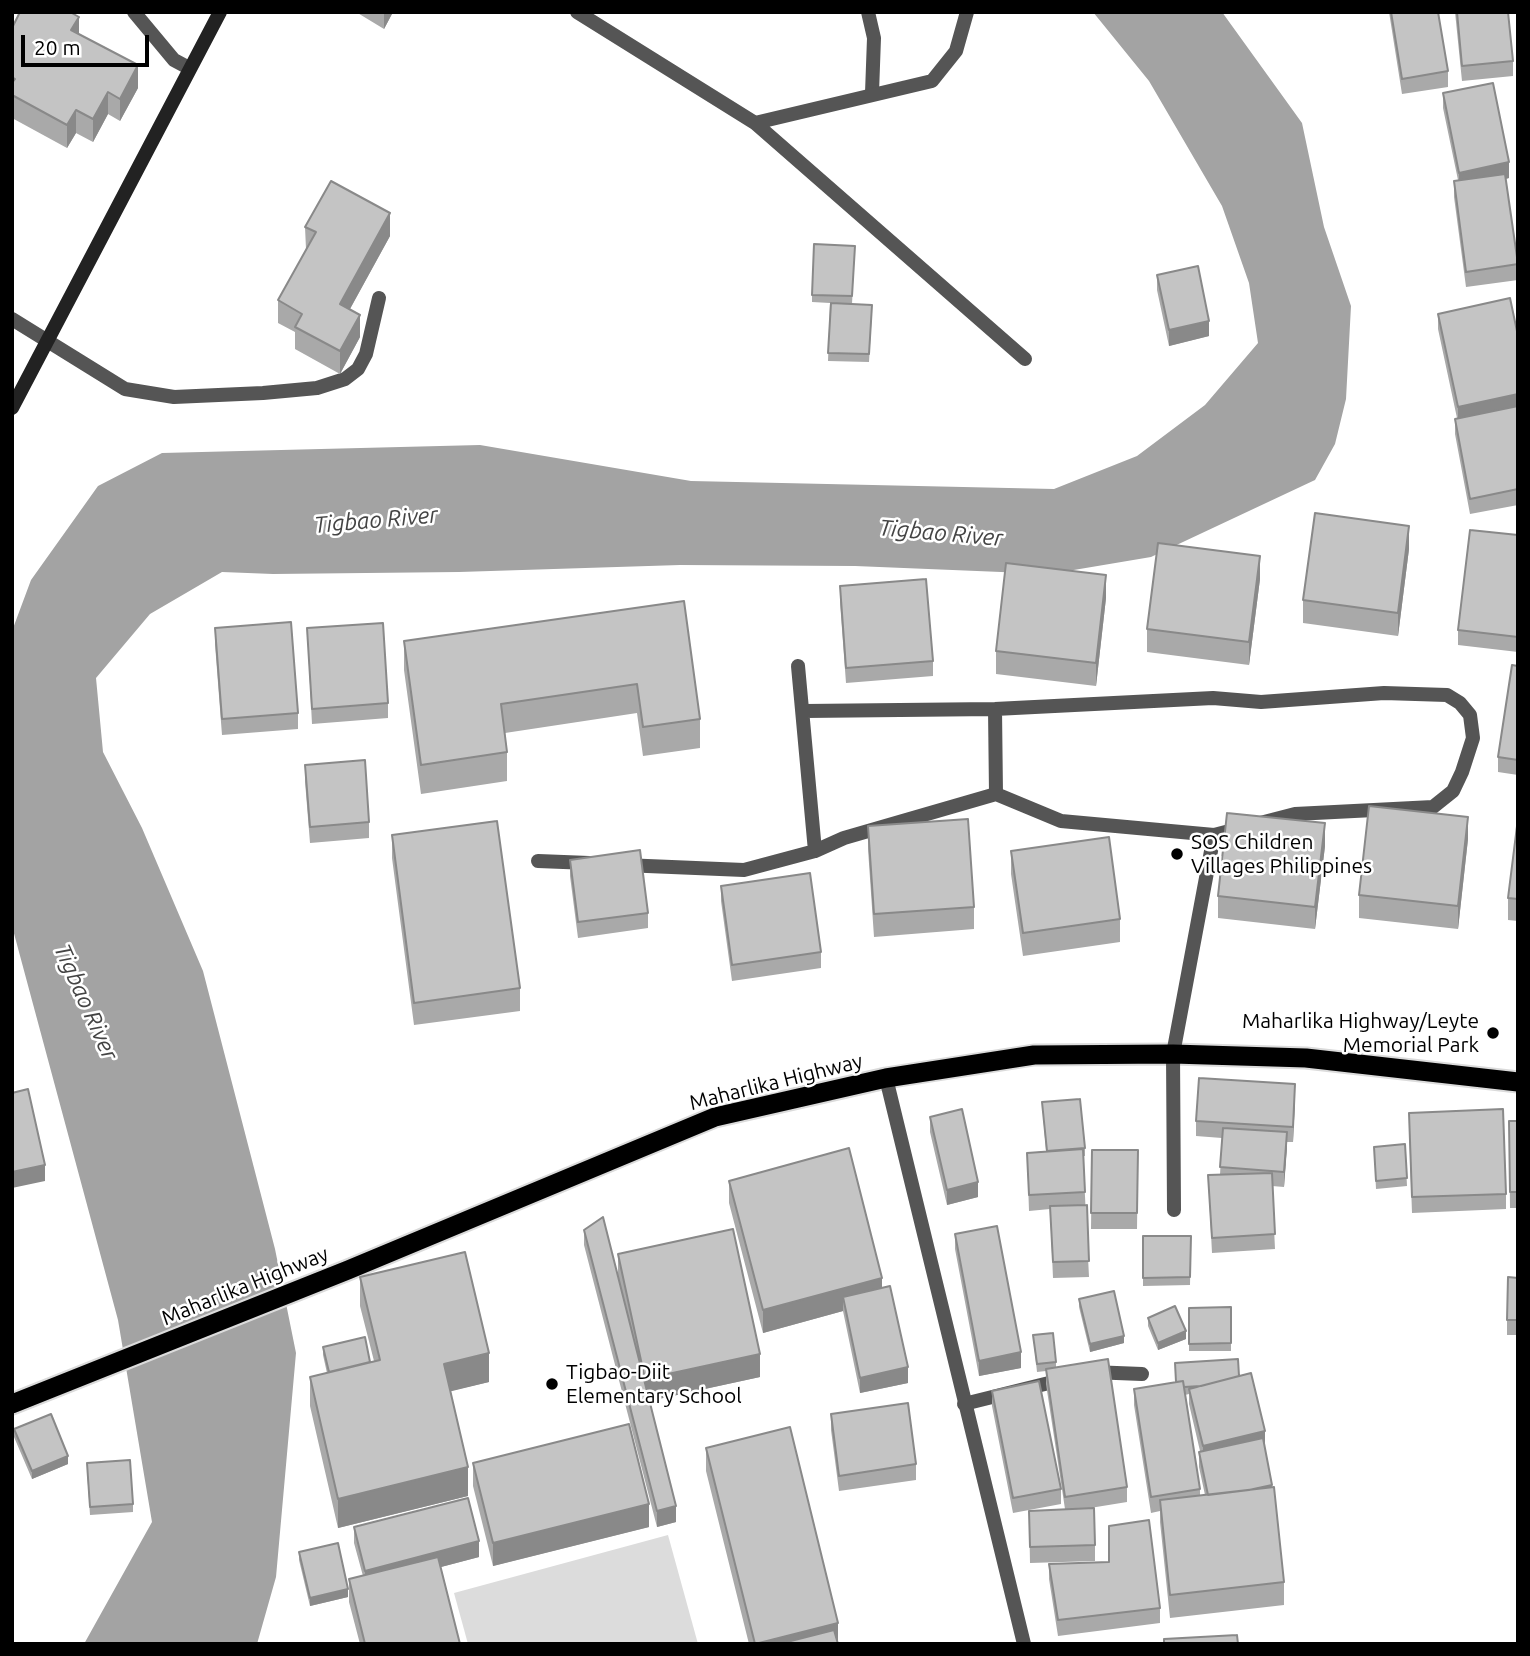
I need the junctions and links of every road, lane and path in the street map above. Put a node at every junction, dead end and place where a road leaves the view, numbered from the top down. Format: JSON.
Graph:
{"nodes":[{"id":1,"x":134,"y":12,"type":"edge"},
{"id":2,"x":220,"y":12,"type":"edge"},
{"id":3,"x":576,"y":12,"type":"edge"},
{"id":4,"x":868,"y":12,"type":"edge"},
{"id":5,"x":967,"y":12,"type":"edge"},
{"id":6,"x":189,"y":68,"type":"junction"},
{"id":7,"x":872,"y":93,"type":"junction"},
{"id":8,"x":755,"y":123,"type":"junction"},
{"id":9,"x":379,"y":298,"type":"dead end"},
{"id":10,"x":12,"y":319,"type":"edge"},
{"id":11,"x":48,"y":338,"type":"junction"},
{"id":12,"x":1025,"y":359,"type":"dead end"},
{"id":13,"x":12,"y":408,"type":"edge"},
{"id":14,"x":798,"y":666,"type":"dead end"},
{"id":15,"x":995,"y":709,"type":"junction"},
{"id":16,"x":805,"y":711,"type":"junction"},
{"id":17,"x":996,"y":794,"type":"junction"},
{"id":18,"x":1214,"y":835,"type":"junction"},
{"id":19,"x":815,"y":851,"type":"junction"},
{"id":20,"x":538,"y":861,"type":"dead end"},
{"id":21,"x":1173,"y":1054,"type":"junction"},
{"id":22,"x":886,"y":1078,"type":"junction"},
{"id":23,"x":1518,"y":1083,"type":"edge"},
{"id":24,"x":1174,"y":1210,"type":"dead end"},
{"id":25,"x":1142,"y":1374,"type":"dead end"},
{"id":26,"x":12,"y":1404,"type":"edge"},
{"id":27,"x":964,"y":1404,"type":"junction"},
{"id":28,"x":1024,"y":1644,"type":"edge"}],
"edges":[{"from":1,"to":6,"type":"street"},
{"from":2,"to":6,"type":"main road"},
{"from":3,"to":8,"type":"street"},
{"from":4,"to":7,"type":"street"},
{"from":5,"to":7,"type":"street"},
{"from":6,"to":11,"type":"main road"},
{"from":7,"to":8,"type":"street"},
{"from":8,"to":12,"type":"street"},
{"from":9,"to":11,"type":"street"},
{"from":10,"to":11,"type":"street"},
{"from":11,"to":13,"type":"main road"},
{"from":14,"to":16,"type":"street"},
{"from":15,"to":16,"type":"street"},
{"from":15,"to":17,"type":"street"},
{"from":15,"to":18,"type":"street"},
{"from":16,"to":19,"type":"street"},
{"from":17,"to":18,"type":"street"},
{"from":17,"to":19,"type":"street"},
{"from":18,"to":21,"type":"street"},
{"from":19,"to":20,"type":"street"},
{"from":21,"to":22,"type":"highway","name":"Maharlika Highway"},
{"from":21,"to":23,"type":"highway","name":"Maharlika Highway"},
{"from":21,"to":24,"type":"street"},
{"from":22,"to":26,"type":"highway","name":"Maharlika Highway"},
{"from":22,"to":27,"type":"street"},
{"from":25,"to":27,"type":"street"},
{"from":27,"to":28,"type":"street"}]}
